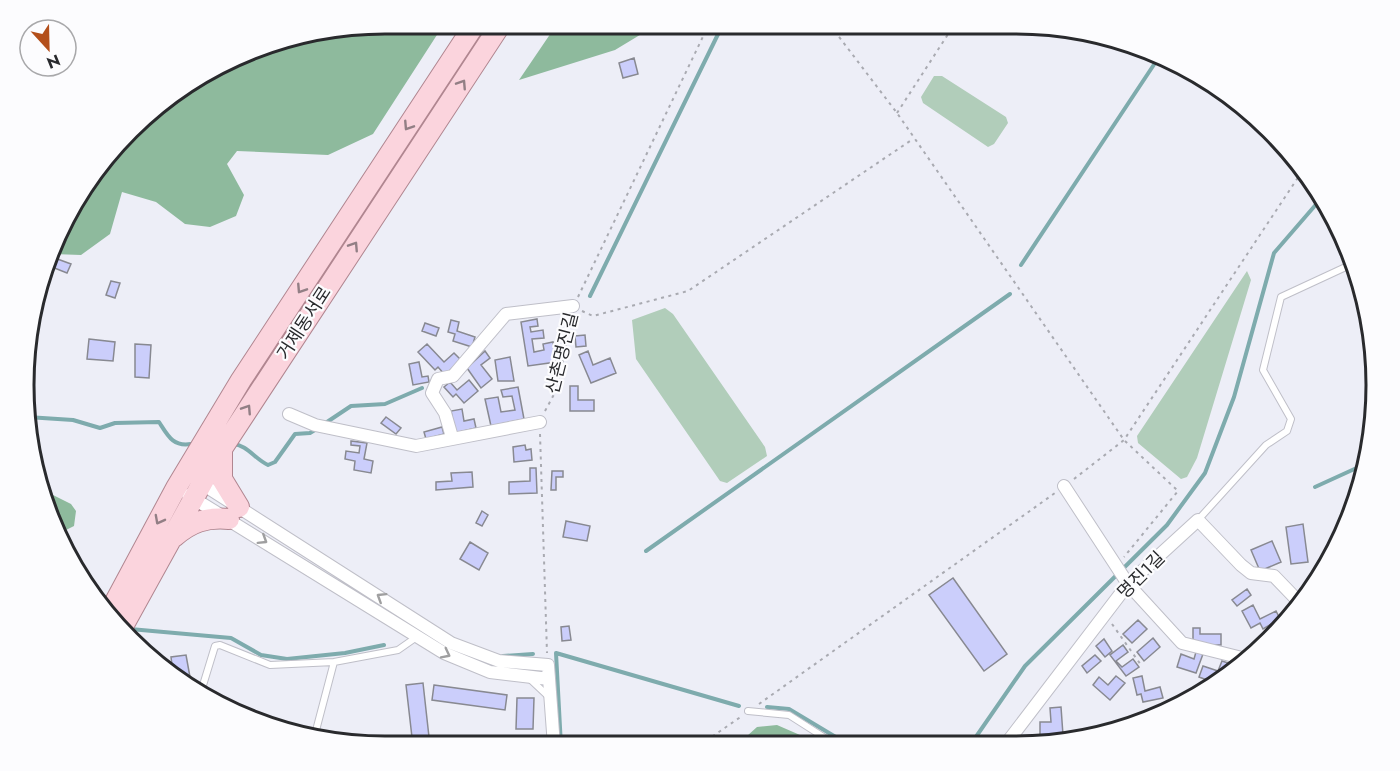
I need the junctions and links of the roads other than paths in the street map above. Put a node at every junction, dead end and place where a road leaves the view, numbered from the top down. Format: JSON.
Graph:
{"nodes":[{"id":1,"x":468,"y":34,"type":"edge"},
{"id":2,"x":494,"y":34,"type":"edge"},
{"id":3,"x":1345,"y":267,"type":"edge"},
{"id":4,"x":573,"y":306,"type":"road end"},
{"id":5,"x":289,"y":414,"type":"dead end"},
{"id":6,"x":540,"y":422,"type":"road end"},
{"id":7,"x":452,"y":437,"type":"junction"},
{"id":8,"x":223,"y":447,"type":"junction"},
{"id":9,"x":189,"y":486,"type":"junction"},
{"id":10,"x":1064,"y":486,"type":"road end"},
{"id":11,"x":234,"y":513,"type":"junction"},
{"id":12,"x":1198,"y":520,"type":"junction"},
{"id":13,"x":169,"y":540,"type":"junction"},
{"id":14,"x":1128,"y":584,"type":"junction"},
{"id":15,"x":1294,"y":597,"type":"edge"},
{"id":16,"x":121,"y":616,"type":"edge"},
{"id":17,"x":121,"y":616,"type":"edge"},
{"id":18,"x":421,"y":631,"type":"junction"},
{"id":19,"x":1237,"y":657,"type":"edge"},
{"id":20,"x":334,"y":662,"type":"junction"},
{"id":21,"x":528,"y":678,"type":"junction"},
{"id":22,"x":549,"y":679,"type":"junction"},
{"id":23,"x":203,"y":685,"type":"edge"},
{"id":24,"x":551,"y":705,"type":"junction"},
{"id":25,"x":748,"y":711,"type":"road end"},
{"id":26,"x":316,"y":730,"type":"edge"},
{"id":27,"x":553,"y":736,"type":"edge"},
{"id":28,"x":822,"y":736,"type":"edge"},
{"id":29,"x":1012,"y":736,"type":"edge"}],
"edges":[{"from":1,"to":9,"type":"main road","name":"거제동서로","one_way":true},
{"from":8,"to":2,"type":"main road","name":"거제동서로","one_way":true},
{"from":3,"to":12,"type":"lane"},
{"from":4,"to":7,"type":"street"},
{"from":5,"to":7,"type":"street"},
{"from":6,"to":7,"type":"street"},
{"from":8,"to":9,"type":"main road","name":"거제동서로"},
{"from":8,"to":11,"type":"main road"},
{"from":9,"to":11,"type":"street"},
{"from":9,"to":13,"type":"main road","name":"거제동서로"},
{"from":9,"to":16,"type":"main road","name":"거제동서로","one_way":true},
{"from":10,"to":14,"type":"street"},
{"from":11,"to":13,"type":"main road"},
{"from":11,"to":18,"type":"street"},
{"from":12,"to":14,"type":"street","name":"명진1길"},
{"from":12,"to":15,"type":"street"},
{"from":13,"to":17,"type":"main road","name":"거제동서로"},
{"from":14,"to":19,"type":"street"},
{"from":14,"to":29,"type":"street","name":"명진1길"},
{"from":18,"to":20,"type":"lane"},
{"from":18,"to":21,"type":"street","one_way":true},
{"from":18,"to":22,"type":"street"},
{"from":20,"to":23,"type":"lane"},
{"from":20,"to":26,"type":"lane"},
{"from":21,"to":22,"type":"street"},
{"from":21,"to":24,"type":"lane"},
{"from":22,"to":24,"type":"street"},
{"from":24,"to":27,"type":"street"},
{"from":25,"to":28,"type":"lane"}]}
